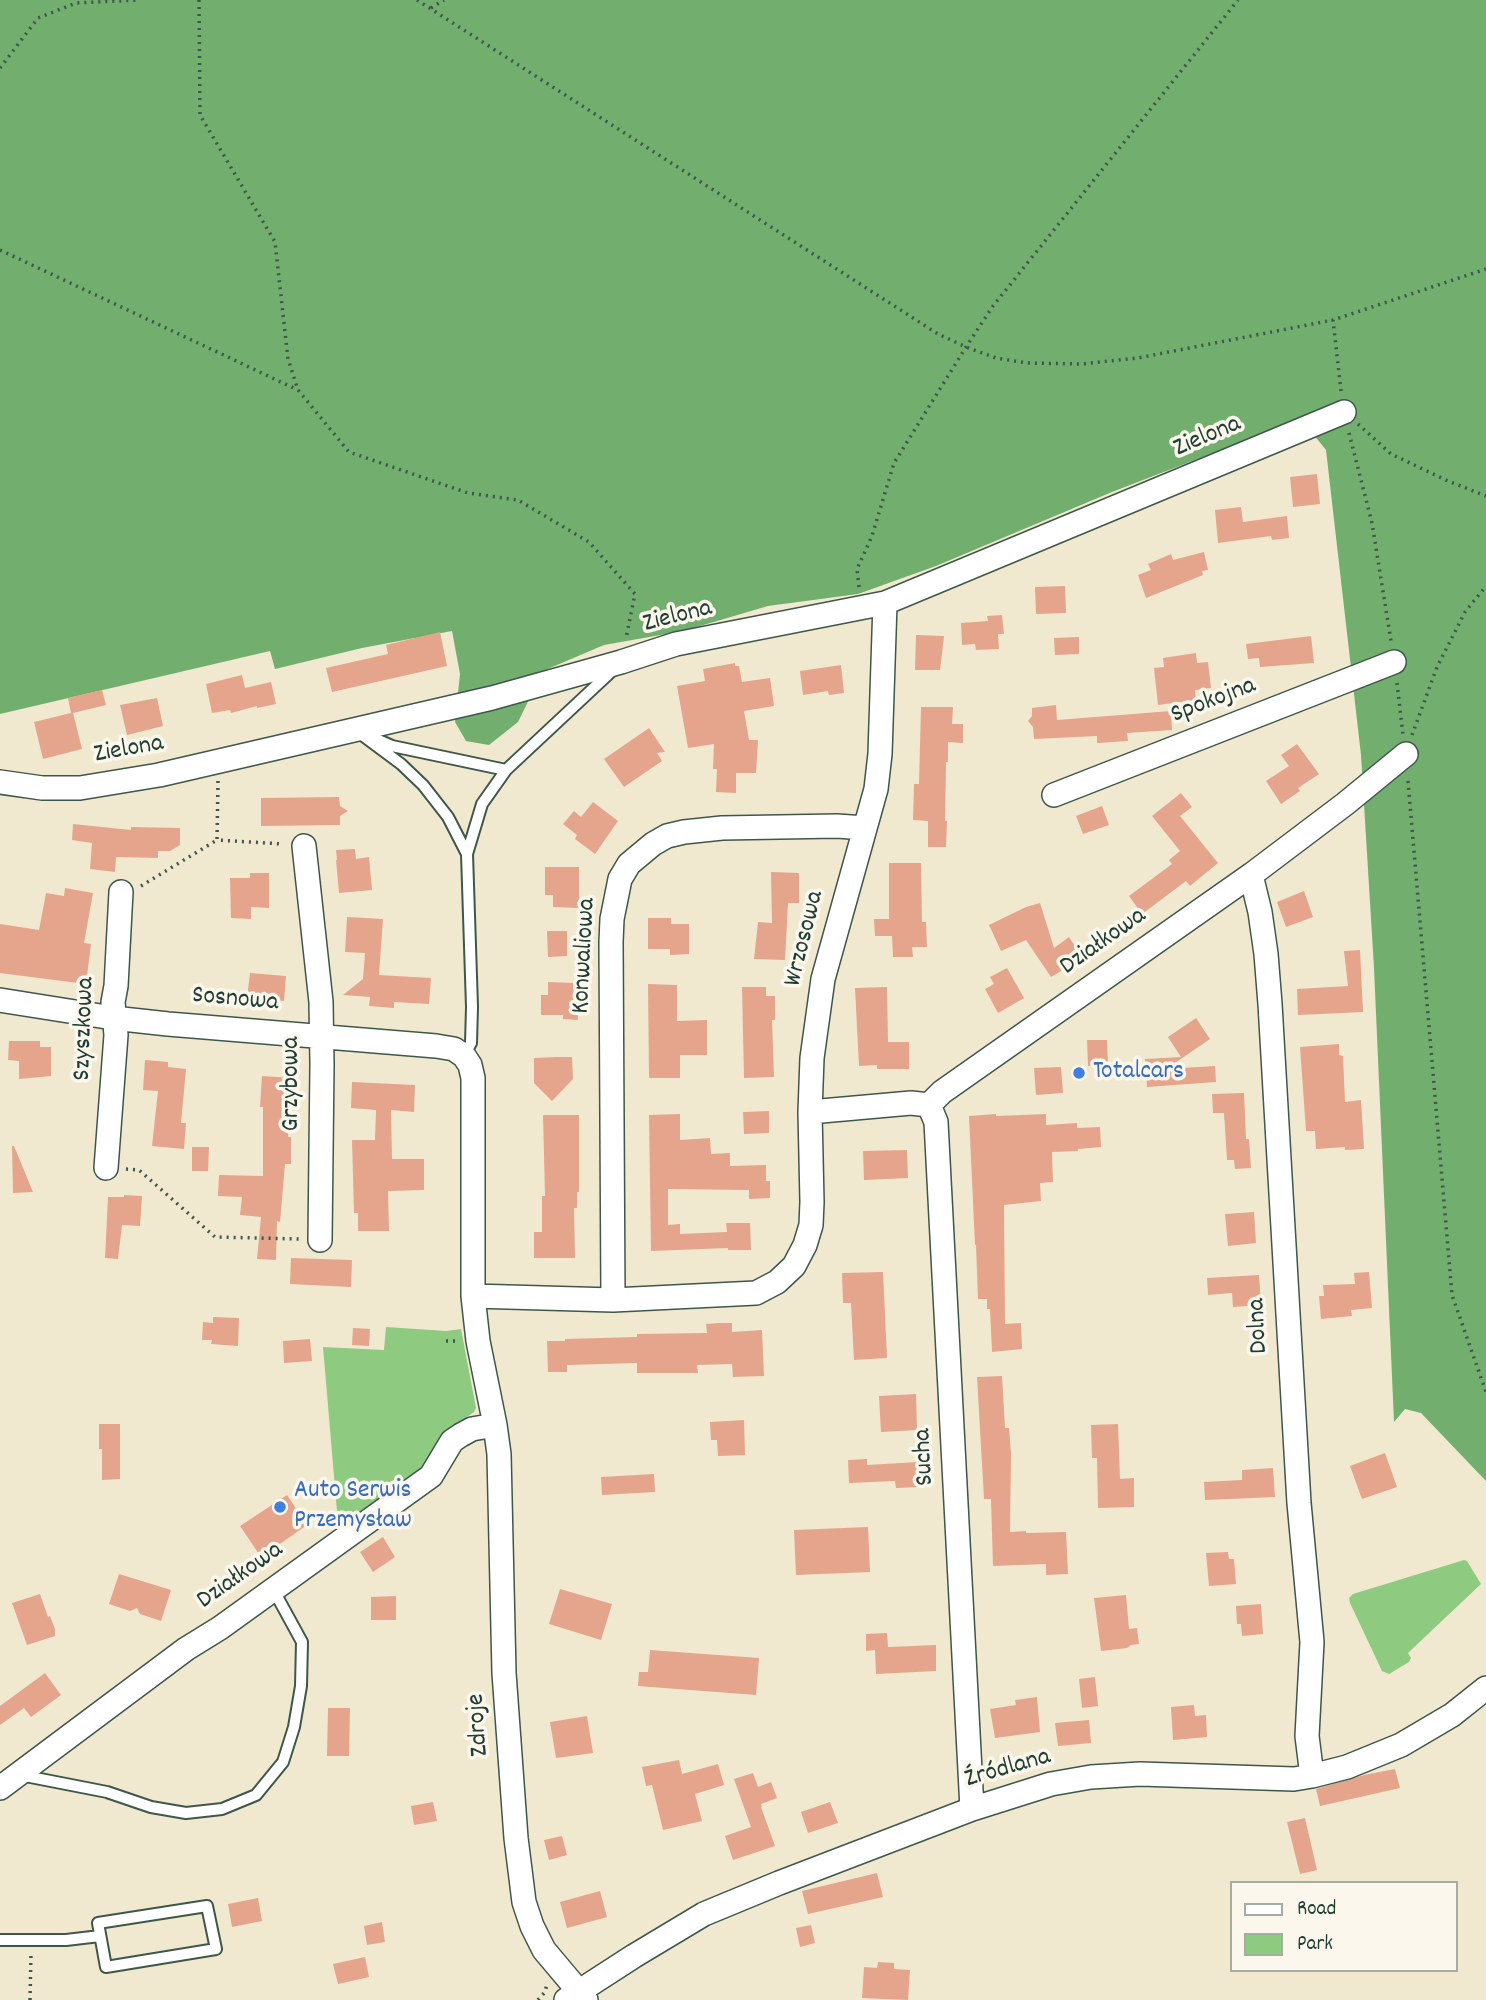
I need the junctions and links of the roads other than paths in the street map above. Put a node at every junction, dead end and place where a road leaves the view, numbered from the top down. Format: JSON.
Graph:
{"nodes":[{"id":1,"x":1344,"y":412,"type":"road end"},
{"id":2,"x":885,"y":603,"type":"junction"},
{"id":3,"x":621,"y":662,"type":"junction"},
{"id":4,"x":1394,"y":662,"type":"road end"},
{"id":5,"x":355,"y":730,"type":"junction"},
{"id":6,"x":1406,"y":754,"type":"road end"},
{"id":7,"x":506,"y":770,"type":"junction"},
{"id":8,"x":0,"y":782,"type":"edge"},
{"id":9,"x":1054,"y":795,"type":"dead end"},
{"id":10,"x":865,"y":828,"type":"junction"},
{"id":11,"x":304,"y":846,"type":"road end"},
{"id":12,"x":467,"y":854,"type":"junction"},
{"id":13,"x":1251,"y":875,"type":"junction"},
{"id":14,"x":121,"y":895,"type":"road end"},
{"id":15,"x":0,"y":1000,"type":"edge"},
{"id":16,"x":113,"y":1018,"type":"junction"},
{"id":17,"x":321,"y":1037,"type":"junction"},
{"id":18,"x":464,"y":1056,"type":"junction"},
{"id":19,"x":929,"y":1105,"type":"junction"},
{"id":20,"x":810,"y":1112,"type":"junction"},
{"id":21,"x":106,"y":1168,"type":"road end"},
{"id":22,"x":320,"y":1240,"type":"road end"},
{"id":23,"x":473,"y":1296,"type":"junction"},
{"id":24,"x":613,"y":1300,"type":"junction"},
{"id":25,"x":495,"y":1425,"type":"junction"},
{"id":26,"x":273,"y":1589,"type":"junction"},
{"id":27,"x":1486,"y":1688,"type":"edge"},
{"id":28,"x":1312,"y":1776,"type":"junction"},
{"id":29,"x":9,"y":1781,"type":"edge"},
{"id":30,"x":972,"y":1809,"type":"junction"},
{"id":31,"x":100,"y":1936,"type":"junction"},
{"id":32,"x":0,"y":1940,"type":"edge"},
{"id":33,"x":577,"y":1998,"type":"edge"}],
"edges":[{"from":1,"to":2,"type":"street","name":"Zielona"},
{"from":2,"to":3,"type":"street","name":"Zielona"},
{"from":2,"to":10,"type":"street","name":"Wrzosowa"},
{"from":3,"to":5,"type":"street","name":"Zielona"},
{"from":3,"to":7,"type":"lane"},
{"from":4,"to":9,"type":"street","name":"Spokojna"},
{"from":5,"to":7,"type":"lane"},
{"from":5,"to":8,"type":"street","name":"Zielona"},
{"from":5,"to":12,"type":"lane"},
{"from":6,"to":13,"type":"street","name":"Działkowa"},
{"from":7,"to":12,"type":"lane"},
{"from":10,"to":20,"type":"street","name":"Wrzosowa"},
{"from":10,"to":24,"type":"street","name":"Konwaliowa"},
{"from":11,"to":17,"type":"street","name":"Grzybowa"},
{"from":12,"to":18,"type":"lane"},
{"from":13,"to":19,"type":"street","name":"Działkowa"},
{"from":13,"to":28,"type":"street","name":"Dolna"},
{"from":14,"to":16,"type":"street","name":"Szyszkowa"},
{"from":15,"to":16,"type":"street","name":"Sosnowa"},
{"from":16,"to":17,"type":"street","name":"Sosnowa"},
{"from":16,"to":21,"type":"street","name":"Szyszkowa"},
{"from":17,"to":18,"type":"street","name":"Sosnowa"},
{"from":17,"to":22,"type":"street","name":"Grzybowa"},
{"from":18,"to":23,"type":"street"},
{"from":19,"to":20,"type":"street"},
{"from":19,"to":30,"type":"street","name":"Sucha"},
{"from":20,"to":24,"type":"street","name":"Wrzosowa"},
{"from":23,"to":24,"type":"street"},
{"from":23,"to":25,"type":"street"},
{"from":25,"to":26,"type":"street","name":"Działkowa"},
{"from":25,"to":33,"type":"street","name":"Zdroje"},
{"from":26,"to":29,"type":"street","name":"Działkowa"},
{"from":26,"to":29,"type":"lane"},
{"from":27,"to":28,"type":"street","name":"Źródlana"},
{"from":28,"to":30,"type":"street","name":"Źródlana"},
{"from":30,"to":33,"type":"street","name":"Źródlana"},
{"from":31,"to":31,"type":"lane"},
{"from":31,"to":32,"type":"lane"}]}
